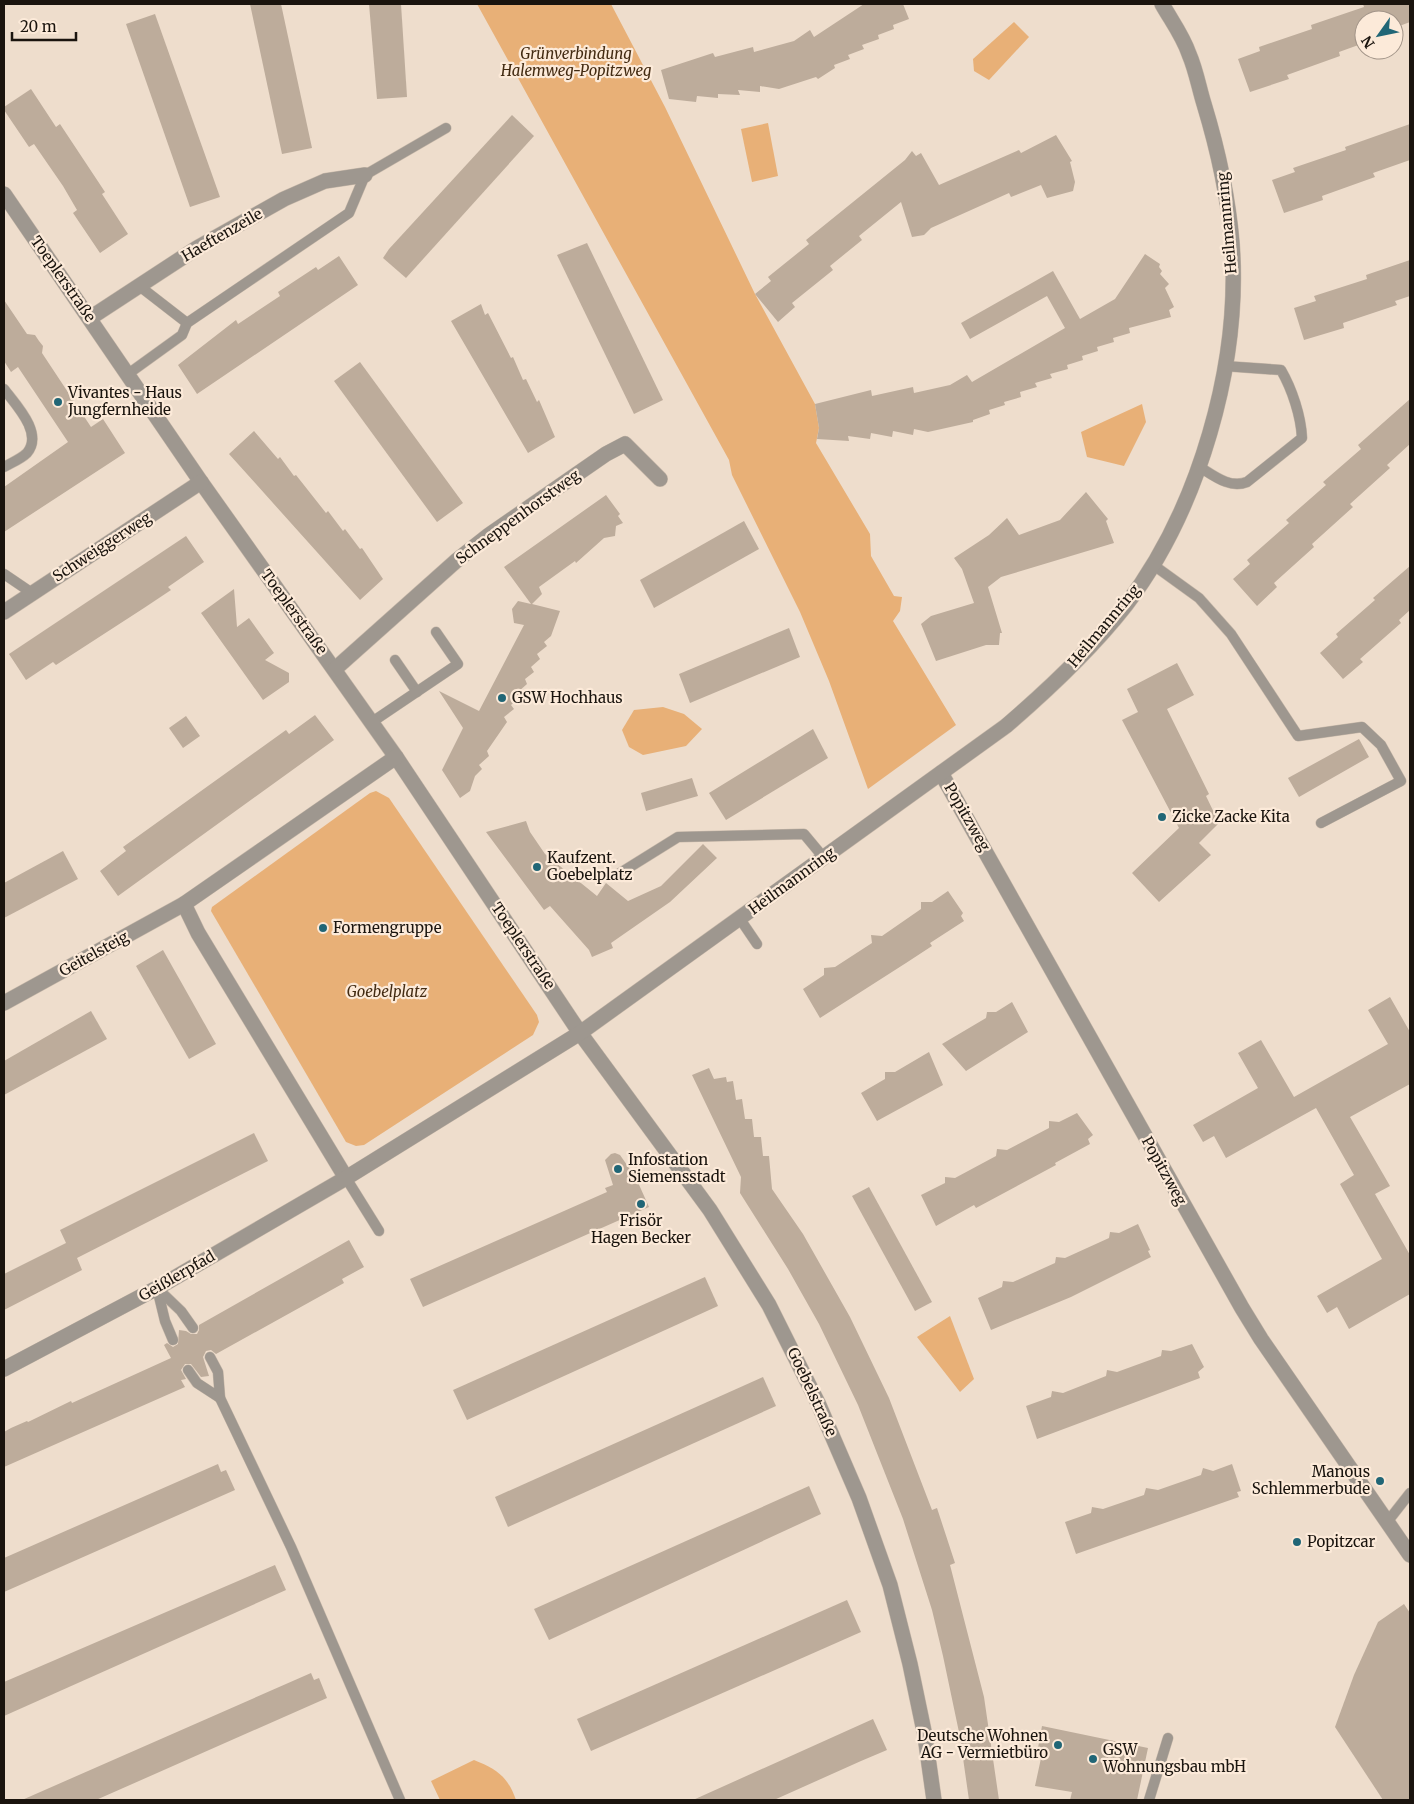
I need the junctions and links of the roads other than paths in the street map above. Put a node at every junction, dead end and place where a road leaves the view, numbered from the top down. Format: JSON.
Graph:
{"nodes":[{"id":1,"x":1162,"y":4,"type":"edge"},
{"id":2,"x":446,"y":128,"type":"dead end"},
{"id":3,"x":365,"y":175,"type":"junction"},
{"id":4,"x":4,"y":194,"type":"edge"},
{"id":5,"x":138,"y":285,"type":"junction"},
{"id":6,"x":90,"y":318,"type":"junction"},
{"id":7,"x":187,"y":323,"type":"junction"},
{"id":8,"x":1224,"y":366,"type":"junction"},
{"id":9,"x":128,"y":374,"type":"junction"},
{"id":10,"x":4,"y":388,"type":"edge"},
{"id":11,"x":1198,"y":466,"type":"junction"},
{"id":12,"x":4,"y":467,"type":"edge"},
{"id":13,"x":660,"y":479,"type":"dead end"},
{"id":14,"x":201,"y":482,"type":"junction"},
{"id":15,"x":1152,"y":564,"type":"junction"},
{"id":16,"x":4,"y":574,"type":"edge"},
{"id":17,"x":32,"y":593,"type":"junction"},
{"id":18,"x":4,"y":612,"type":"edge"},
{"id":19,"x":436,"y":632,"type":"dead end"},
{"id":20,"x":395,"y":660,"type":"dead end"},
{"id":21,"x":335,"y":670,"type":"junction"},
{"id":22,"x":417,"y":692,"type":"junction"},
{"id":23,"x":372,"y":722,"type":"junction"},
{"id":24,"x":396,"y":757,"type":"junction"},
{"id":25,"x":941,"y":773,"type":"junction"},
{"id":26,"x":1321,"y":823,"type":"dead end"},
{"id":27,"x":824,"y":858,"type":"junction"},
{"id":28,"x":617,"y":875,"type":"dead end"},
{"id":29,"x":184,"y":904,"type":"junction"},
{"id":30,"x":740,"y":918,"type":"junction"},
{"id":31,"x":757,"y":944,"type":"dead end"},
{"id":32,"x":4,"y":1003,"type":"edge"},
{"id":33,"x":580,"y":1033,"type":"junction"},
{"id":34,"x":346,"y":1178,"type":"junction"},
{"id":35,"x":379,"y":1231,"type":"dead end"},
{"id":36,"x":157,"y":1288,"type":"junction"},
{"id":37,"x":192,"y":1328,"type":"dead end"},
{"id":38,"x":173,"y":1340,"type":"dead end"},
{"id":39,"x":210,"y":1357,"type":"dead end"},
{"id":40,"x":4,"y":1368,"type":"edge"},
{"id":41,"x":188,"y":1370,"type":"dead end"},
{"id":42,"x":220,"y":1398,"type":"junction"},
{"id":43,"x":1410,"y":1493,"type":"edge"},
{"id":44,"x":1388,"y":1521,"type":"junction"},
{"id":45,"x":1410,"y":1555,"type":"edge"},
{"id":46,"x":1168,"y":1738,"type":"dead end"},
{"id":47,"x":400,"y":1800,"type":"edge"},
{"id":48,"x":934,"y":1800,"type":"edge"},
{"id":49,"x":1149,"y":1800,"type":"edge"}],
"edges":[{"from":1,"to":8,"type":"street","name":"Heilmannring"},
{"from":2,"to":3,"type":"lane"},
{"from":3,"to":5,"type":"street","name":"Haeftenzeile"},
{"from":3,"to":7,"type":"lane"},
{"from":4,"to":6,"type":"street","name":"Toeplerstraße"},
{"from":5,"to":6,"type":"street","name":"Haeftenzeile"},
{"from":5,"to":7,"type":"lane"},
{"from":6,"to":9,"type":"street","name":"Toeplerstraße"},
{"from":7,"to":9,"type":"lane"},
{"from":8,"to":11,"type":"street","name":"Heilmannring"},
{"from":8,"to":11,"type":"lane"},
{"from":9,"to":14,"type":"street","name":"Toeplerstraße"},
{"from":10,"to":12,"type":"lane"},
{"from":11,"to":15,"type":"street","name":"Heilmannring"},
{"from":13,"to":21,"type":"street","name":"Schneppenhorstweg"},
{"from":14,"to":17,"type":"street","name":"Schweiggerweg"},
{"from":14,"to":21,"type":"street","name":"Toeplerstraße"},
{"from":15,"to":25,"type":"street","name":"Heilmannring"},
{"from":15,"to":26,"type":"lane"},
{"from":16,"to":17,"type":"lane"},
{"from":17,"to":18,"type":"street","name":"Schweiggerweg"},
{"from":19,"to":22,"type":"lane"},
{"from":20,"to":22,"type":"lane"},
{"from":21,"to":23,"type":"street","name":"Toeplerstraße"},
{"from":22,"to":23,"type":"lane"},
{"from":23,"to":24,"type":"street","name":"Toeplerstraße"},
{"from":24,"to":29,"type":"street"},
{"from":24,"to":33,"type":"street","name":"Toeplerstraße"},
{"from":25,"to":27,"type":"street","name":"Heilmannring"},
{"from":25,"to":44,"type":"street","name":"Popitzweg"},
{"from":27,"to":28,"type":"lane"},
{"from":27,"to":30,"type":"street","name":"Heilmannring"},
{"from":29,"to":32,"type":"street","name":"Geitelsteig"},
{"from":29,"to":34,"type":"street"},
{"from":30,"to":31,"type":"lane"},
{"from":30,"to":33,"type":"street","name":"Heilmannring"},
{"from":33,"to":34,"type":"street"},
{"from":33,"to":48,"type":"street","name":"Goebelstraße"},
{"from":34,"to":35,"type":"lane"},
{"from":34,"to":36,"type":"street","name":"Geißlerpfad"},
{"from":36,"to":37,"type":"lane"},
{"from":36,"to":38,"type":"lane"},
{"from":36,"to":40,"type":"street","name":"Geißlerpfad"},
{"from":39,"to":42,"type":"lane"},
{"from":41,"to":42,"type":"lane"},
{"from":42,"to":47,"type":"lane"},
{"from":43,"to":44,"type":"lane"},
{"from":44,"to":45,"type":"street","name":"Popitzweg"},
{"from":46,"to":49,"type":"lane"}]}
